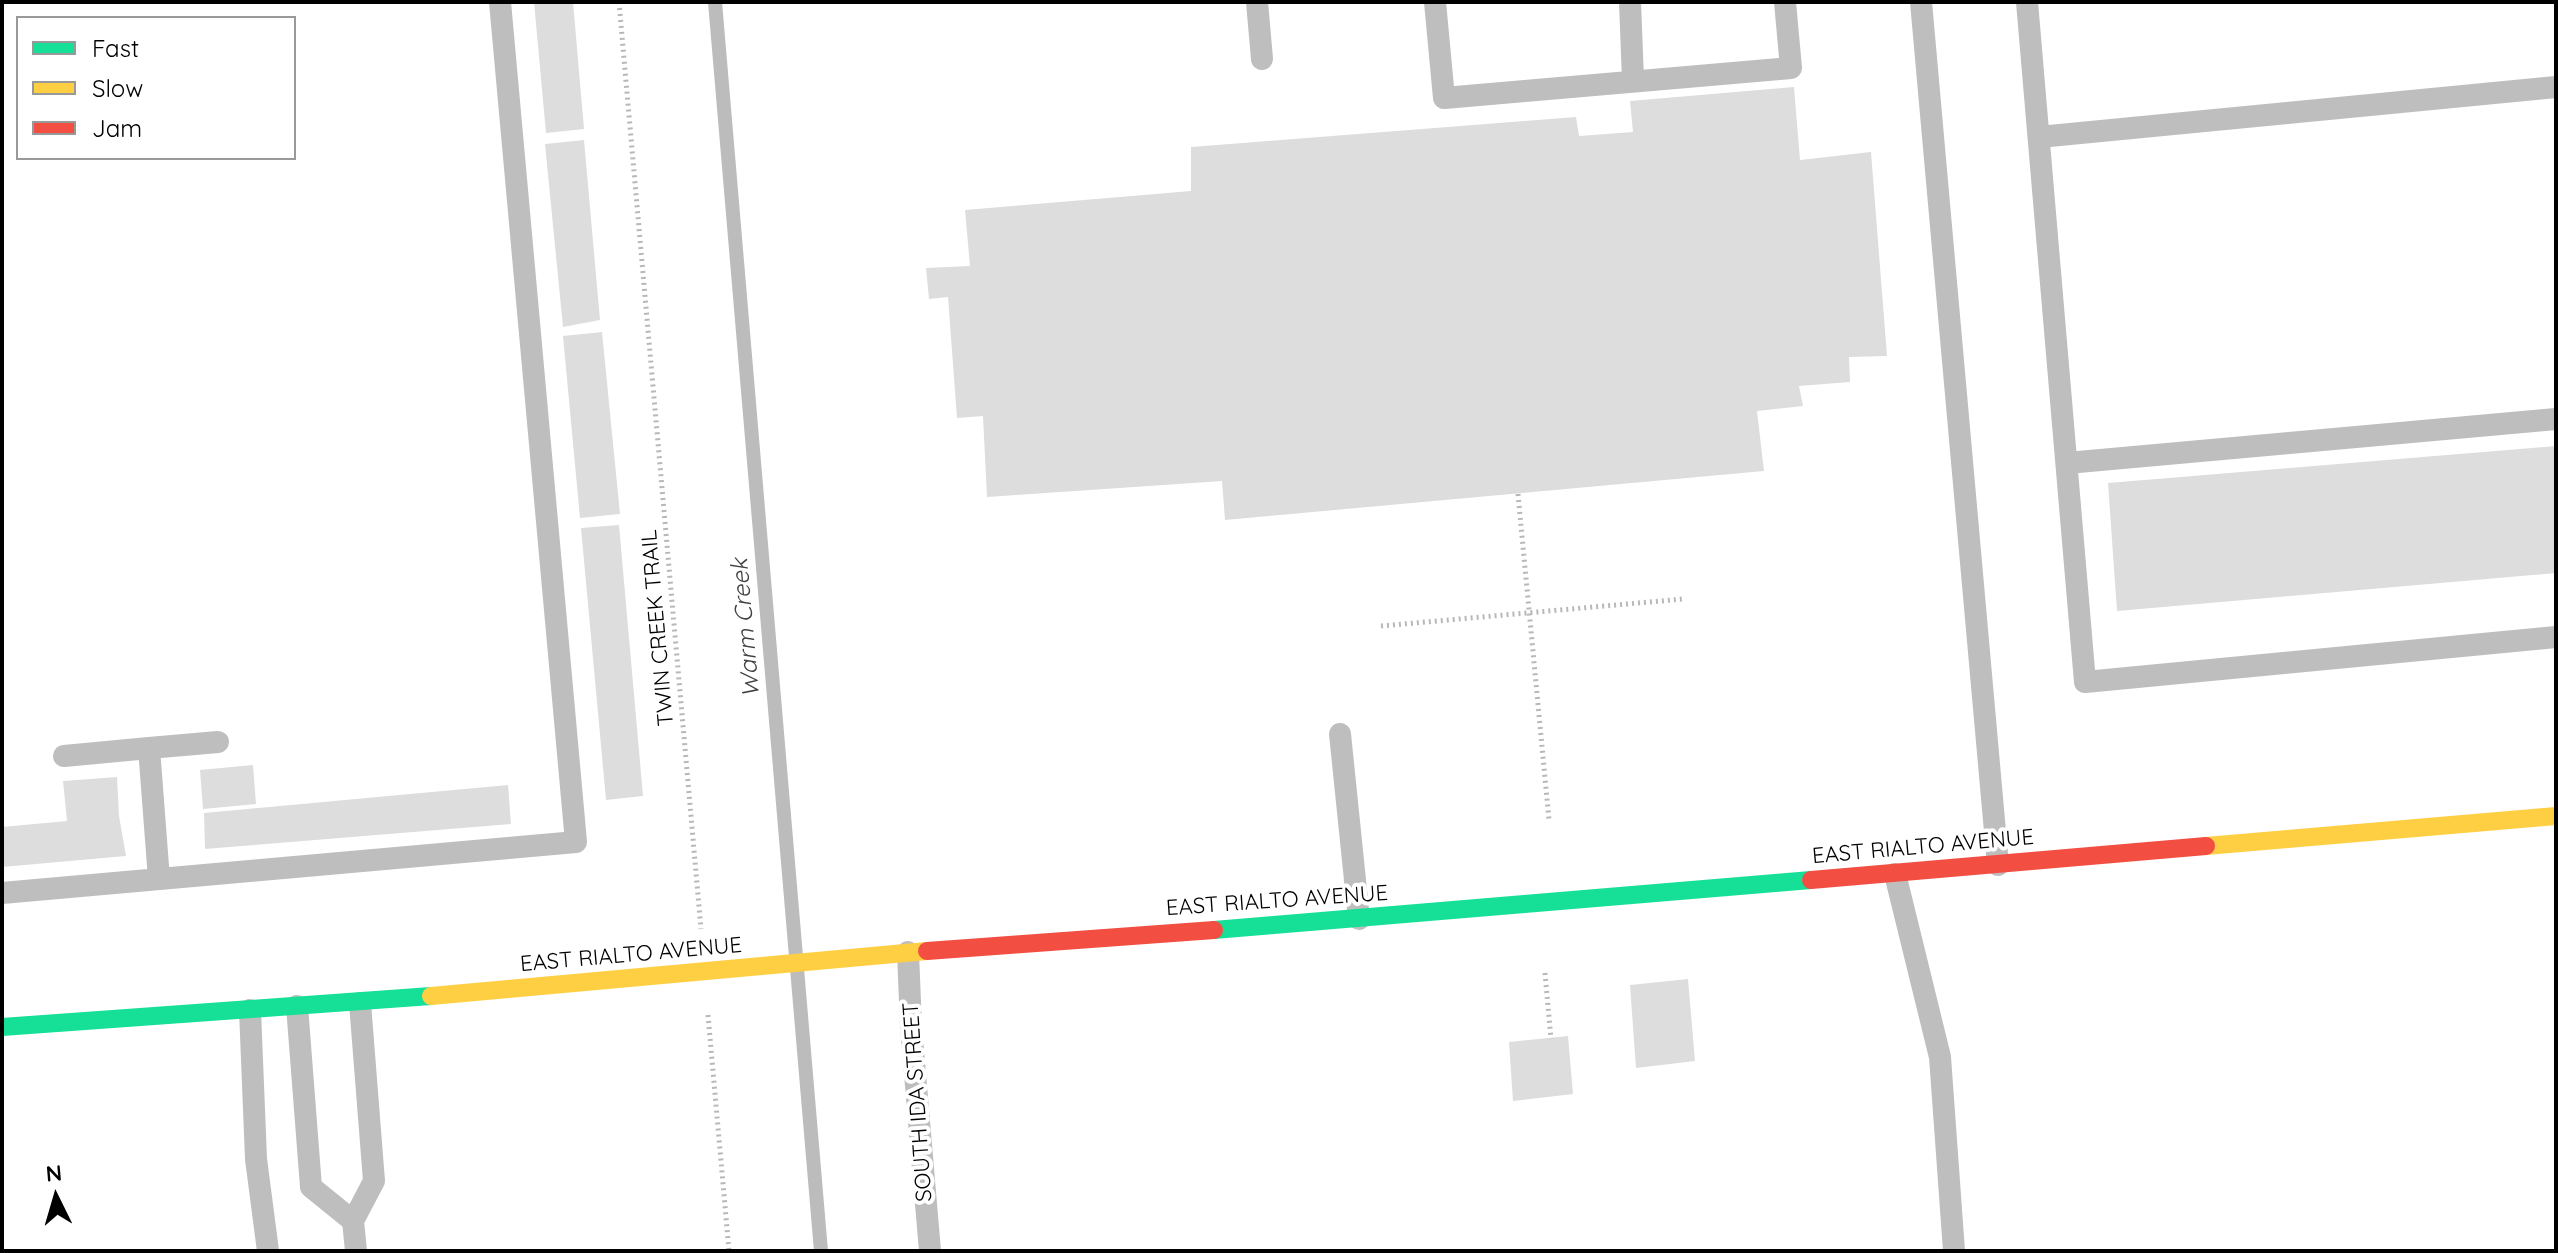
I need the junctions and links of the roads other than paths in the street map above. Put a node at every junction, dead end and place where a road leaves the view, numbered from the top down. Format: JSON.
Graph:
{"nodes":[{"id":1,"x":500,"y":2,"type":"edge"},
{"id":2,"x":1257,"y":2,"type":"edge"},
{"id":3,"x":1435,"y":2,"type":"edge"},
{"id":4,"x":1630,"y":2,"type":"edge"},
{"id":5,"x":1785,"y":2,"type":"edge"},
{"id":6,"x":1921,"y":2,"type":"edge"},
{"id":7,"x":2027,"y":2,"type":"edge"},
{"id":8,"x":1262,"y":59,"type":"dead end"},
{"id":9,"x":1633,"y":80,"type":"junction"},
{"id":10,"x":2556,"y":87,"type":"edge"},
{"id":11,"x":2039,"y":137,"type":"junction"},
{"id":12,"x":2556,"y":419,"type":"edge"},
{"id":13,"x":2067,"y":463,"type":"junction"},
{"id":14,"x":2556,"y":637,"type":"edge"},
{"id":15,"x":1340,"y":734,"type":"dead end"},
{"id":16,"x":218,"y":742,"type":"dead end"},
{"id":17,"x":149,"y":748,"type":"junction"},
{"id":18,"x":64,"y":756,"type":"dead end"},
{"id":19,"x":2556,"y":816,"type":"edge"},
{"id":20,"x":1998,"y":865,"type":"junction"},
{"id":21,"x":1895,"y":874,"type":"junction"},
{"id":22,"x":159,"y":879,"type":"junction"},
{"id":23,"x":2,"y":893,"type":"edge"},
{"id":24,"x":1359,"y":919,"type":"junction"},
{"id":25,"x":908,"y":952,"type":"junction"},
{"id":26,"x":360,"y":1003,"type":"junction"},
{"id":27,"x":297,"y":1006,"type":"junction"},
{"id":28,"x":250,"y":1010,"type":"junction"},
{"id":29,"x":2,"y":1027,"type":"edge"},
{"id":30,"x":353,"y":1221,"type":"junction"},
{"id":31,"x":268,"y":1251,"type":"edge"},
{"id":32,"x":356,"y":1251,"type":"edge"},
{"id":33,"x":930,"y":1251,"type":"edge"},
{"id":34,"x":1954,"y":1251,"type":"edge"}],
"edges":[{"from":1,"to":22,"type":"lane"},
{"from":2,"to":8,"type":"lane"},
{"from":3,"to":9,"type":"lane"},
{"from":4,"to":9,"type":"lane"},
{"from":5,"to":9,"type":"lane"},
{"from":6,"to":20,"type":"lane"},
{"from":7,"to":11,"type":"lane"},
{"from":10,"to":11,"type":"lane"},
{"from":11,"to":13,"type":"lane"},
{"from":12,"to":13,"type":"lane"},
{"from":13,"to":14,"type":"lane"},
{"from":15,"to":24,"type":"lane"},
{"from":16,"to":17,"type":"lane"},
{"from":17,"to":18,"type":"lane"},
{"from":17,"to":22,"type":"lane"},
{"from":19,"to":20,"type":"street","name":"EAST RIALTO AVENUE"},
{"from":20,"to":21,"type":"street","name":"EAST RIALTO AVENUE"},
{"from":21,"to":24,"type":"street","name":"EAST RIALTO AVENUE"},
{"from":21,"to":34,"type":"lane"},
{"from":22,"to":23,"type":"lane"},
{"from":24,"to":25,"type":"street","name":"EAST RIALTO AVENUE"},
{"from":25,"to":26,"type":"street","name":"EAST RIALTO AVENUE"},
{"from":25,"to":33,"type":"lane","name":"SOUTH IDA STREET"},
{"from":26,"to":27,"type":"street","name":"EAST RIALTO AVENUE"},
{"from":26,"to":30,"type":"lane"},
{"from":27,"to":28,"type":"street","name":"EAST RIALTO AVENUE"},
{"from":27,"to":30,"type":"lane"},
{"from":28,"to":29,"type":"street","name":"EAST RIALTO AVENUE"},
{"from":28,"to":31,"type":"lane"},
{"from":30,"to":32,"type":"lane"}]}
